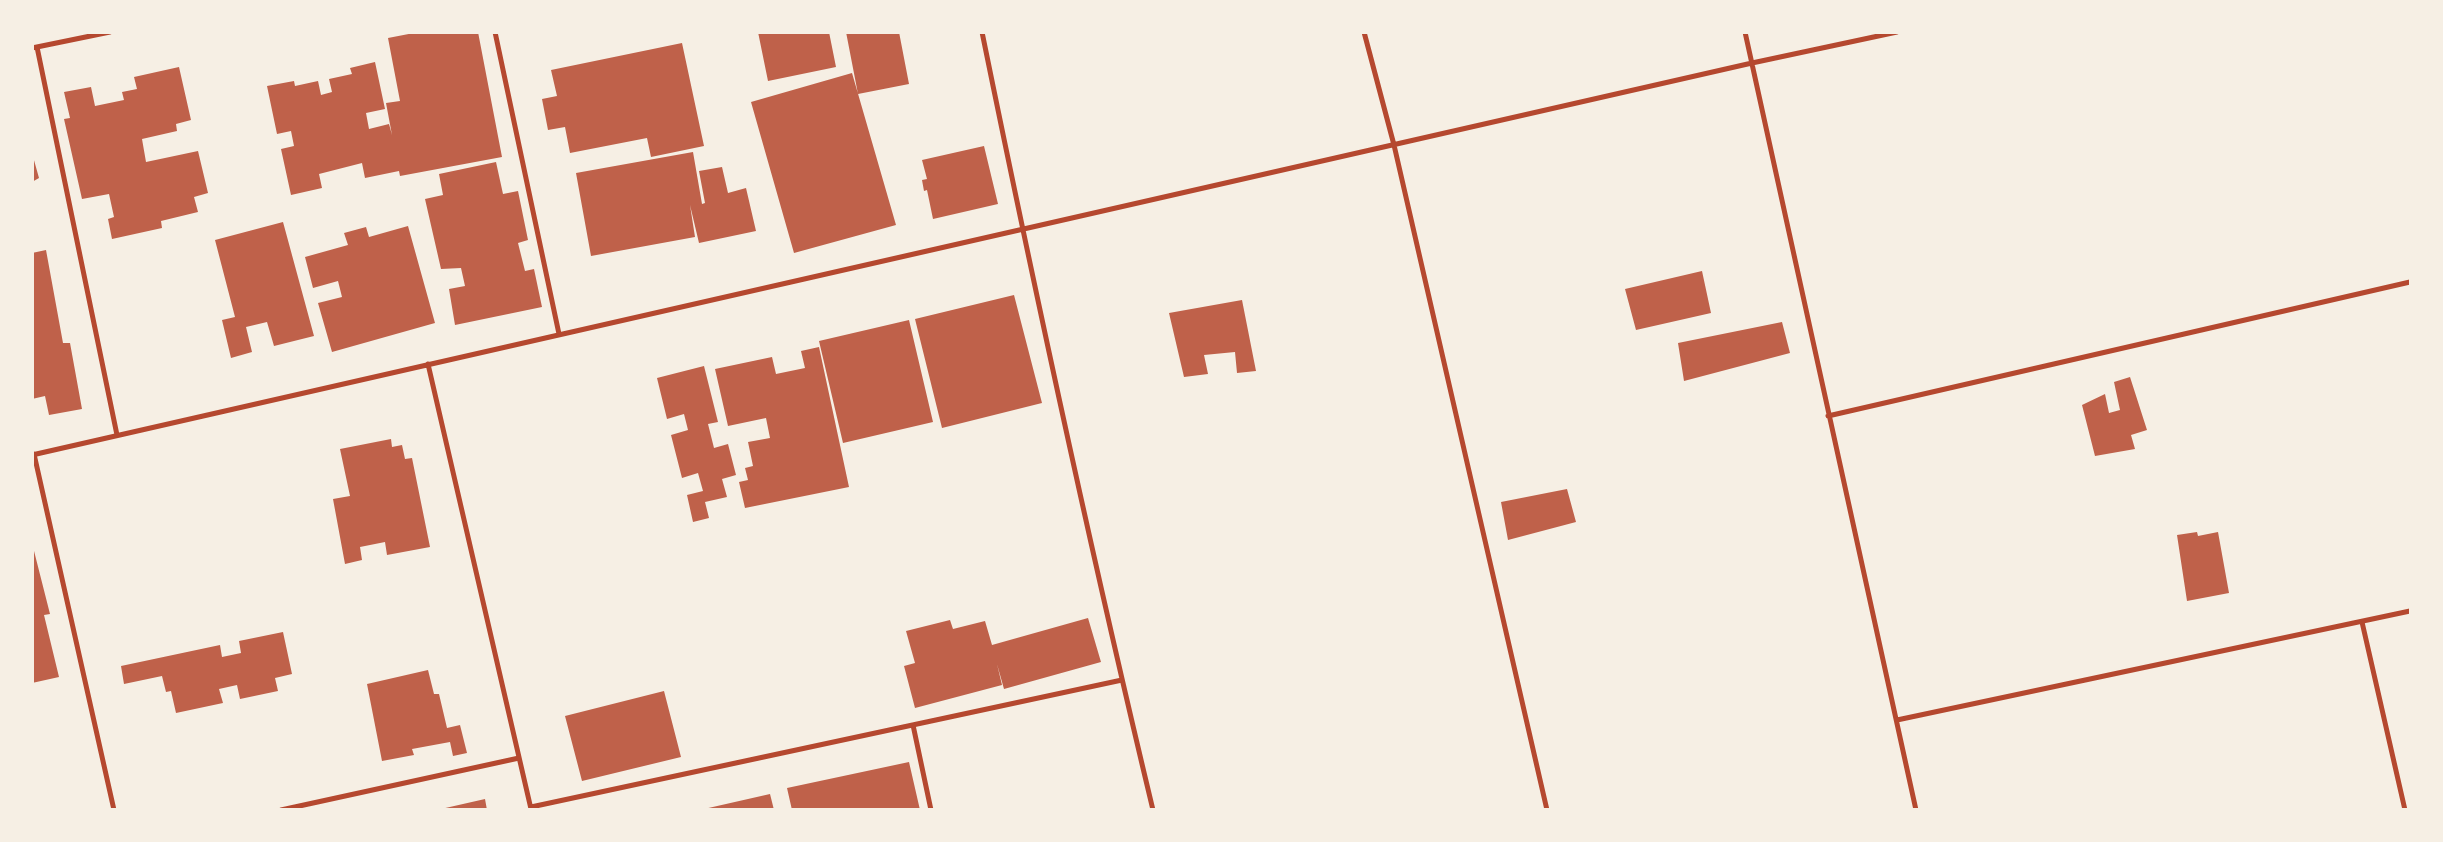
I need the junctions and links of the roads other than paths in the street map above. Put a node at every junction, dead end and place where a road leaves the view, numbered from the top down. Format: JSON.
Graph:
{"nodes":[{"id":1,"x":110,"y":32,"type":"edge"},
{"id":2,"x":495,"y":32,"type":"edge"},
{"id":3,"x":982,"y":32,"type":"edge"},
{"id":4,"x":1364,"y":32,"type":"edge"},
{"id":5,"x":1745,"y":32,"type":"edge"},
{"id":6,"x":1896,"y":32,"type":"edge"},
{"id":7,"x":35,"y":48,"type":"edge"},
{"id":8,"x":1752,"y":63,"type":"junction"},
{"id":9,"x":1394,"y":145,"type":"junction"},
{"id":10,"x":1022,"y":229,"type":"junction"},
{"id":11,"x":2410,"y":282,"type":"edge"},
{"id":12,"x":559,"y":334,"type":"junction"},
{"id":13,"x":428,"y":364,"type":"junction"},
{"id":14,"x":1828,"y":416,"type":"junction"},
{"id":15,"x":117,"y":436,"type":"junction"},
{"id":16,"x":33,"y":454,"type":"edge"},
{"id":17,"x":2410,"y":611,"type":"edge"},
{"id":18,"x":2362,"y":622,"type":"junction"},
{"id":19,"x":1122,"y":680,"type":"junction"},
{"id":20,"x":1897,"y":720,"type":"junction"},
{"id":21,"x":913,"y":725,"type":"junction"},
{"id":22,"x":519,"y":758,"type":"junction"},
{"id":23,"x":531,"y":808,"type":"edge"},
{"id":24,"x":114,"y":810,"type":"edge"},
{"id":25,"x":281,"y":810,"type":"edge"},
{"id":26,"x":931,"y":810,"type":"edge"},
{"id":27,"x":1153,"y":810,"type":"edge"},
{"id":28,"x":1547,"y":810,"type":"edge"},
{"id":29,"x":1916,"y":810,"type":"edge"},
{"id":30,"x":2405,"y":810,"type":"edge"}],
"edges":[{"from":1,"to":7,"type":"street"},
{"from":2,"to":12,"type":"street"},
{"from":3,"to":10,"type":"street"},
{"from":4,"to":9,"type":"street"},
{"from":5,"to":8,"type":"street"},
{"from":6,"to":8,"type":"street"},
{"from":7,"to":15,"type":"street"},
{"from":8,"to":9,"type":"street"},
{"from":8,"to":14,"type":"street"},
{"from":9,"to":10,"type":"street"},
{"from":9,"to":28,"type":"street"},
{"from":10,"to":12,"type":"street"},
{"from":10,"to":19,"type":"street"},
{"from":11,"to":14,"type":"street"},
{"from":12,"to":13,"type":"street"},
{"from":13,"to":15,"type":"street"},
{"from":13,"to":22,"type":"street"},
{"from":14,"to":20,"type":"street"},
{"from":15,"to":16,"type":"street"},
{"from":16,"to":24,"type":"street"},
{"from":17,"to":18,"type":"street"},
{"from":18,"to":20,"type":"street"},
{"from":18,"to":30,"type":"street"},
{"from":19,"to":21,"type":"street"},
{"from":19,"to":27,"type":"street"},
{"from":20,"to":29,"type":"street"},
{"from":21,"to":23,"type":"street"},
{"from":21,"to":26,"type":"street"},
{"from":22,"to":23,"type":"street"},
{"from":22,"to":25,"type":"street"}]}
